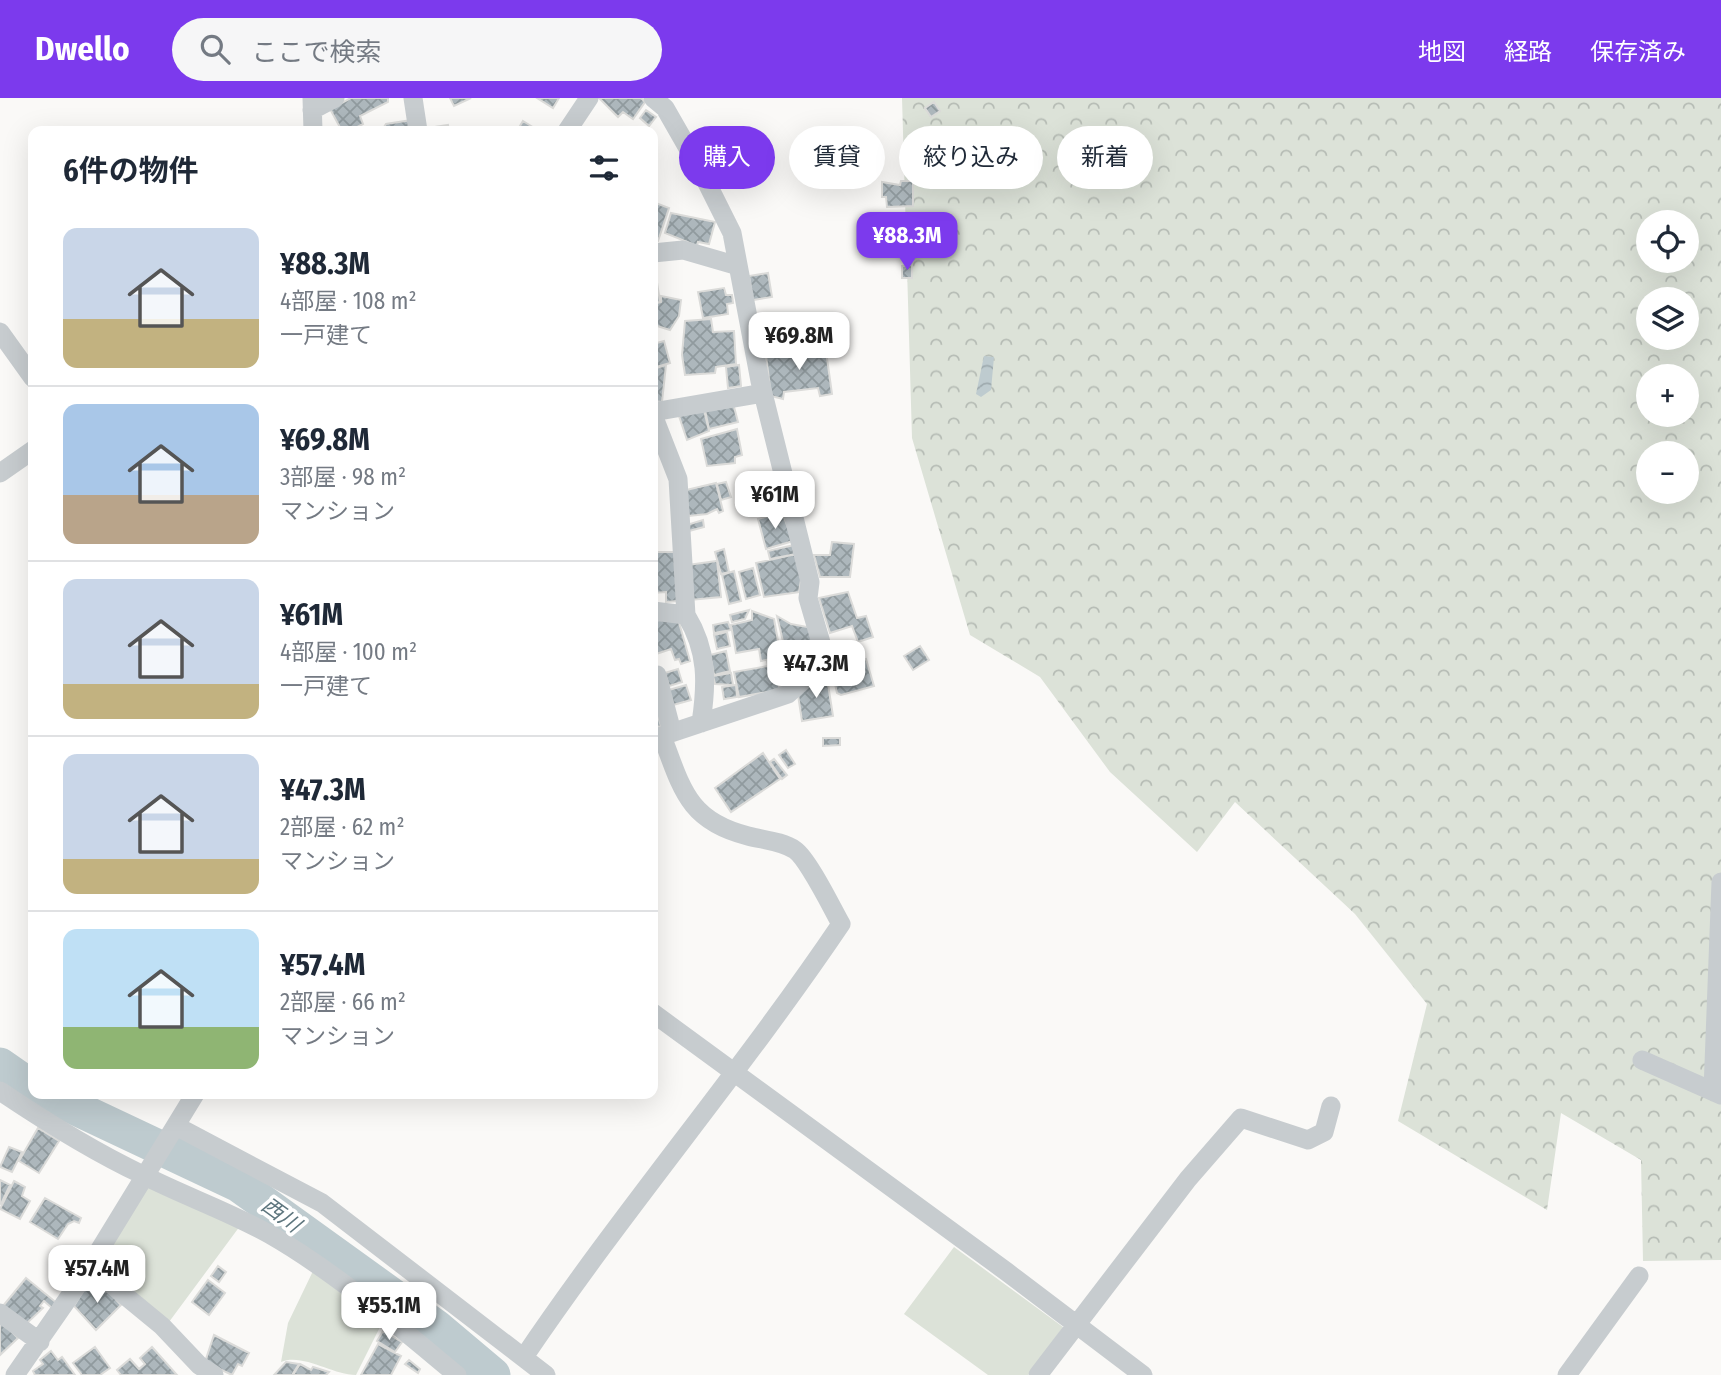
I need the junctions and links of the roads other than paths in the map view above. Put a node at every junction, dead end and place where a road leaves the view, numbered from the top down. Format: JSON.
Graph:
{"nodes":[{"id":1,"x":335,"y":98,"type":"edge"},
{"id":2,"x":413,"y":98,"type":"edge"},
{"id":3,"x":589,"y":98,"type":"edge"},
{"id":4,"x":653,"y":98,"type":"edge"},
{"id":5,"x":312,"y":104,"type":"edge"},
{"id":6,"x":313,"y":126,"type":"edge"},
{"id":7,"x":417,"y":126,"type":"edge"},
{"id":8,"x":570,"y":126,"type":"edge"},
{"id":9,"x":658,"y":252,"type":"edge"},
{"id":10,"x":738,"y":266,"type":"junction"},
{"id":11,"x":0,"y":332,"type":"edge"},
{"id":12,"x":28,"y":371,"type":"edge"},
{"id":13,"x":762,"y":393,"type":"junction"},
{"id":14,"x":658,"y":413,"type":"edge"},
{"id":15,"x":658,"y":427,"type":"edge"},
{"id":16,"x":28,"y":454,"type":"edge"},
{"id":17,"x":0,"y":474,"type":"edge"},
{"id":18,"x":658,"y":612,"type":"edge"},
{"id":19,"x":686,"y":615,"type":"junction"},
{"id":20,"x":658,"y":687,"type":"edge"},
{"id":21,"x":701,"y":723,"type":"junction"},
{"id":22,"x":662,"y":735,"type":"edge"},
{"id":23,"x":1721,"y":882,"type":"edge"},
{"id":24,"x":658,"y":1017,"type":"edge"},
{"id":25,"x":1642,"y":1060,"type":"dead end"},
{"id":26,"x":734,"y":1073,"type":"junction"},
{"id":27,"x":0,"y":1091,"type":"edge"},
{"id":28,"x":1717,"y":1092,"type":"edge"},
{"id":29,"x":192,"y":1099,"type":"edge"},
{"id":30,"x":1331,"y":1106,"type":"dead end"},
{"id":31,"x":176,"y":1126,"type":"junction"},
{"id":32,"x":145,"y":1177,"type":"junction"},
{"id":33,"x":89,"y":1266,"type":"junction"},
{"id":34,"x":1639,"y":1276,"type":"dead end"},
{"id":35,"x":0,"y":1313,"type":"edge"},
{"id":36,"x":1076,"y":1323,"type":"junction"},
{"id":37,"x":40,"y":1342,"type":"junction"},
{"id":38,"x":524,"y":1357,"type":"junction"},
{"id":39,"x":19,"y":1373,"type":"edge"},
{"id":40,"x":214,"y":1375,"type":"edge"},
{"id":41,"x":457,"y":1375,"type":"edge"},
{"id":42,"x":546,"y":1375,"type":"edge"},
{"id":43,"x":1038,"y":1375,"type":"edge"},
{"id":44,"x":1143,"y":1375,"type":"edge"},
{"id":45,"x":1567,"y":1375,"type":"edge"}],
"edges":[{"from":1,"to":5,"type":"street"},
{"from":2,"to":7,"type":"street"},
{"from":3,"to":8,"type":"street"},
{"from":4,"to":10,"type":"street"},
{"from":5,"to":6,"type":"street"},
{"from":9,"to":10,"type":"street"},
{"from":10,"to":13,"type":"street"},
{"from":11,"to":12,"type":"street"},
{"from":13,"to":14,"type":"street"},
{"from":13,"to":21,"type":"street"},
{"from":15,"to":19,"type":"street"},
{"from":16,"to":17,"type":"street"},
{"from":18,"to":19,"type":"street"},
{"from":19,"to":21,"type":"street"},
{"from":20,"to":22,"type":"street"},
{"from":21,"to":22,"type":"street"},
{"from":22,"to":26,"type":"street"},
{"from":23,"to":28,"type":"street"},
{"from":24,"to":26,"type":"street"},
{"from":25,"to":28,"type":"street"},
{"from":26,"to":36,"type":"street"},
{"from":26,"to":38,"type":"street"},
{"from":27,"to":32,"type":"street"},
{"from":29,"to":31,"type":"street"},
{"from":30,"to":36,"type":"street"},
{"from":31,"to":32,"type":"street"},
{"from":31,"to":38,"type":"street"},
{"from":32,"to":33,"type":"street"},
{"from":32,"to":41,"type":"street"},
{"from":33,"to":37,"type":"street"},
{"from":33,"to":40,"type":"street"},
{"from":34,"to":45,"type":"street"},
{"from":35,"to":37,"type":"street"},
{"from":36,"to":43,"type":"street"},
{"from":36,"to":44,"type":"street"},
{"from":37,"to":39,"type":"street"},
{"from":38,"to":42,"type":"street"}]}
